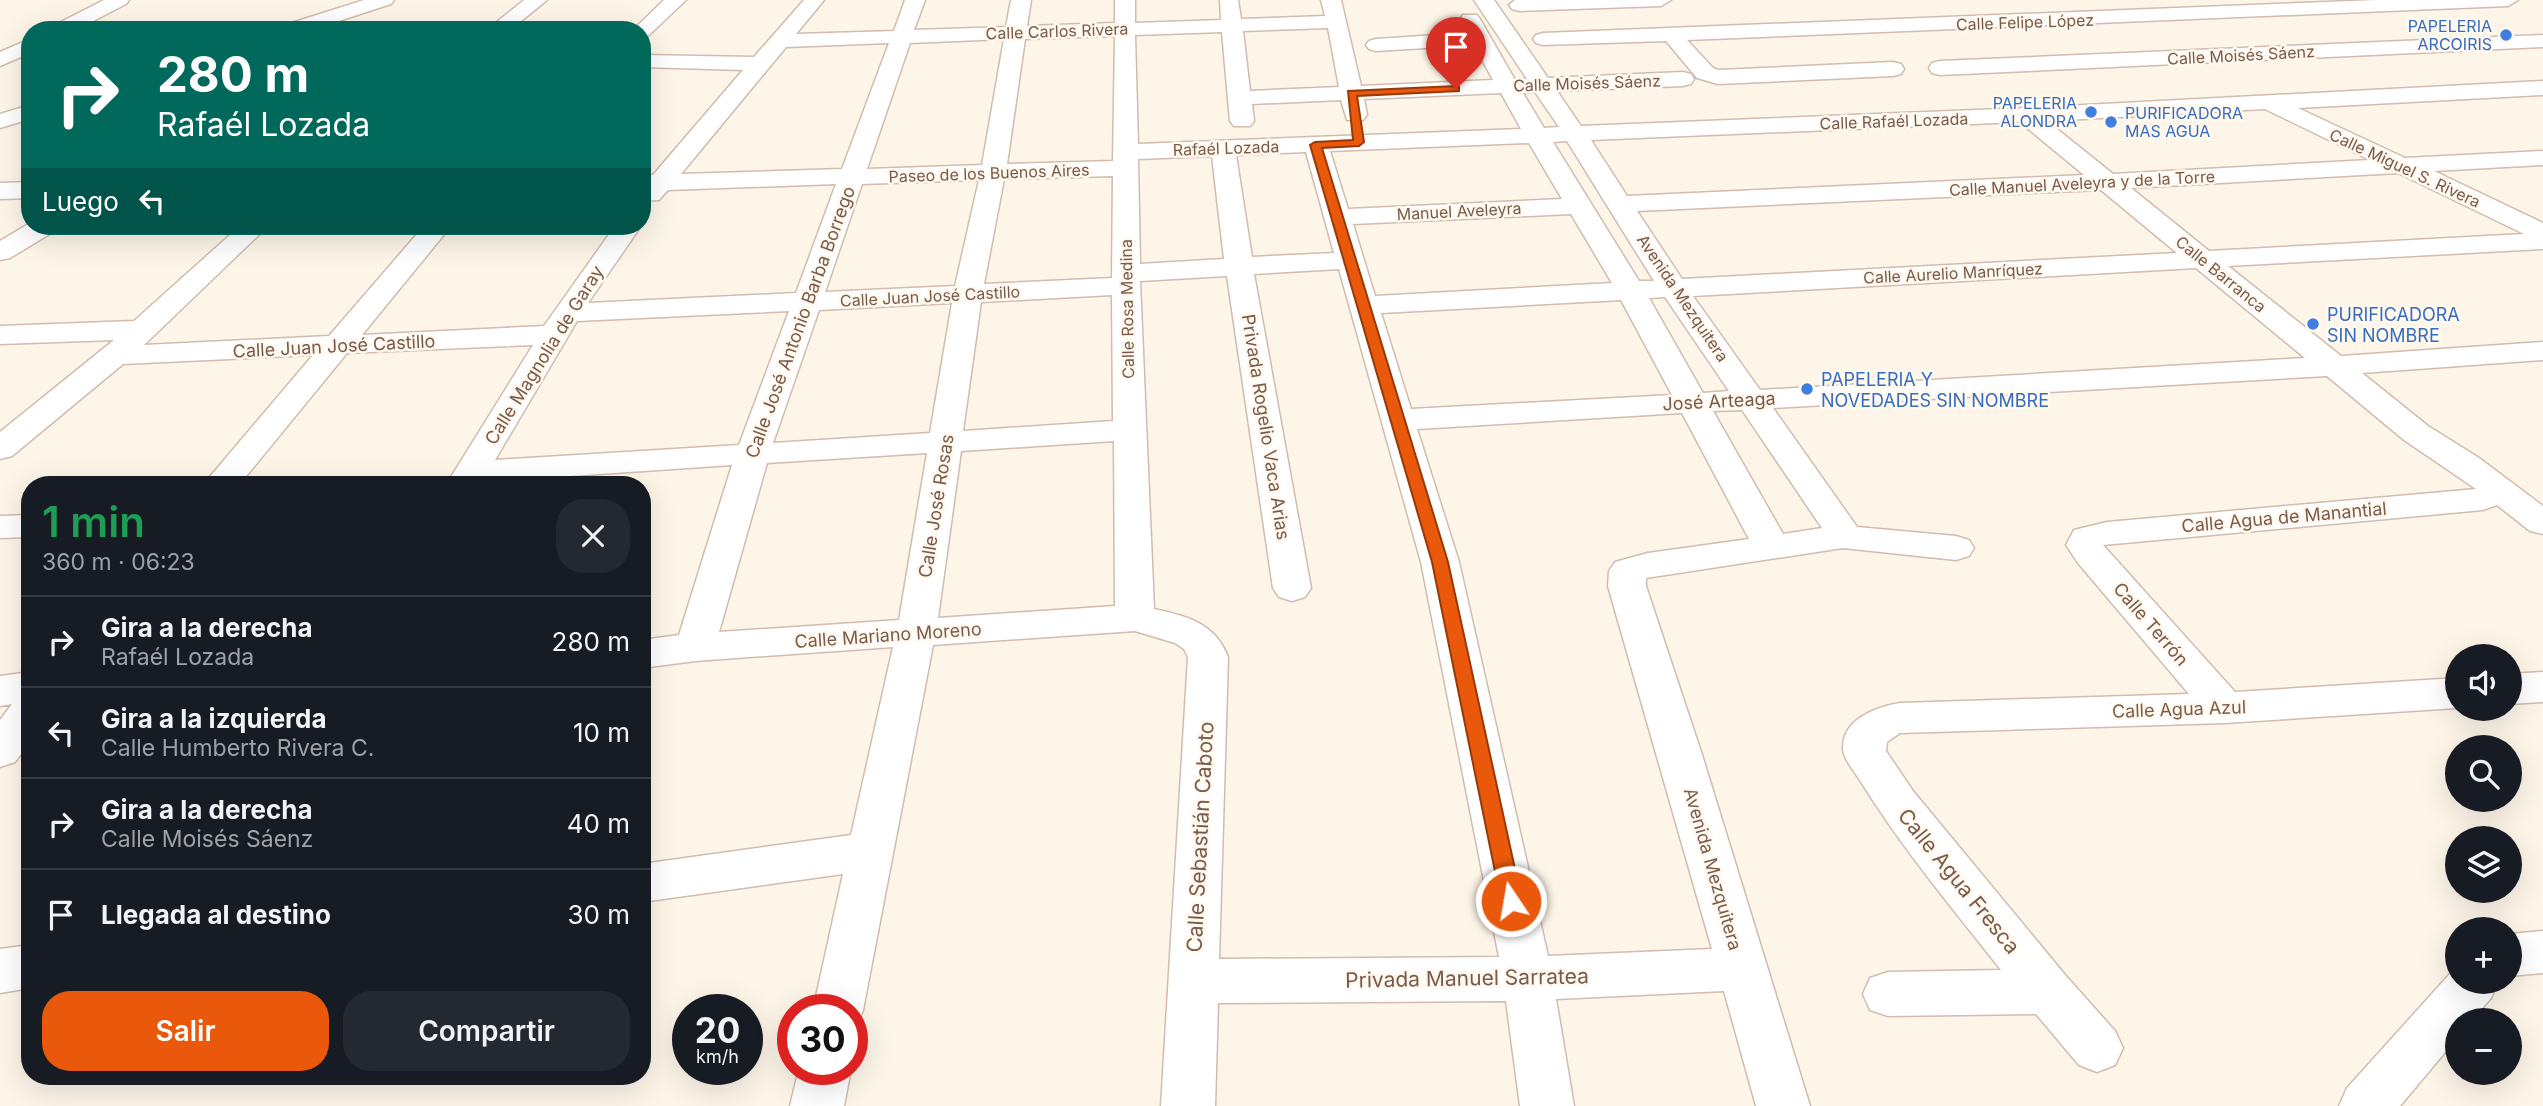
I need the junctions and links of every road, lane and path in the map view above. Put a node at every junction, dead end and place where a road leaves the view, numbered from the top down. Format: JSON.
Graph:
{"nodes":[{"id":1,"x":119,"y":0,"type":"edge"},
{"id":2,"x":384,"y":0,"type":"edge"},
{"id":3,"x":400,"y":0,"type":"edge"},
{"id":4,"x":537,"y":0,"type":"edge"},
{"id":5,"x":676,"y":0,"type":"edge"},
{"id":6,"x":814,"y":0,"type":"edge"},
{"id":7,"x":915,"y":0,"type":"edge"},
{"id":8,"x":1125,"y":0,"type":"edge"},
{"id":9,"x":1229,"y":0,"type":"edge"},
{"id":10,"x":1331,"y":0,"type":"edge"},
{"id":11,"x":1458,"y":0,"type":"edge"},
{"id":12,"x":1484,"y":0,"type":"edge"},
{"id":13,"x":1661,"y":0,"type":"edge"},
{"id":14,"x":1964,"y":0,"type":"edge"},
{"id":15,"x":2380,"y":0,"type":"edge"},
{"id":16,"x":2508,"y":0,"type":"edge"},
{"id":17,"x":1618,"y":1,"type":"edge"},
{"id":18,"x":1520,"y":5,"type":"dead end"},
{"id":19,"x":2403,"y":6,"type":"junction"},
{"id":20,"x":1018,"y":16,"type":"edge"},
{"id":21,"x":78,"y":21,"type":"edge"},
{"id":22,"x":318,"y":21,"type":"edge"},
{"id":23,"x":367,"y":21,"type":"edge"},
{"id":24,"x":509,"y":21,"type":"edge"},
{"id":25,"x":1337,"y":22,"type":"junction"},
{"id":26,"x":1998,"y":23,"type":"junction"},
{"id":27,"x":651,"y":24,"type":"edge"},
{"id":28,"x":1232,"y":26,"type":"junction"},
{"id":29,"x":1124,"y":29,"type":"junction"},
{"id":30,"x":1672,"y":35,"type":"junction"},
{"id":31,"x":901,"y":37,"type":"junction"},
{"id":32,"x":1482,"y":38,"type":"junction"},
{"id":33,"x":1543,"y":39,"type":"dead end"},
{"id":34,"x":778,"y":41,"type":"junction"},
{"id":35,"x":2538,"y":41,"type":"edge"},
{"id":36,"x":0,"y":45,"type":"edge"},
{"id":37,"x":21,"y":45,"type":"edge"},
{"id":38,"x":1376,"y":46,"type":"dead end"},
{"id":39,"x":21,"y":50,"type":"edge"},
{"id":40,"x":0,"y":60,"type":"edge"},
{"id":41,"x":651,"y":61,"type":"edge"},
{"id":42,"x":2055,"y":63,"type":"junction"},
{"id":43,"x":758,"y":64,"type":"junction"},
{"id":44,"x":1940,"y":68,"type":"dead end"},
{"id":45,"x":1893,"y":69,"type":"dead end"},
{"id":46,"x":1683,"y":79,"type":"dead end"},
{"id":47,"x":1541,"y":85,"type":"junction"},
{"id":48,"x":1508,"y":86,"type":"junction"},
{"id":49,"x":2543,"y":88,"type":"edge"},
{"id":50,"x":2498,"y":90,"type":"junction"},
{"id":51,"x":1352,"y":93,"type":"junction"},
{"id":52,"x":1239,"y":98,"type":"junction"},
{"id":53,"x":2268,"y":102,"type":"junction"},
{"id":54,"x":2543,"y":109,"type":"edge"},
{"id":55,"x":2123,"y":110,"type":"junction"},
{"id":56,"x":21,"y":115,"type":"edge"},
{"id":57,"x":2025,"y":116,"type":"junction"},
{"id":58,"x":0,"y":121,"type":"edge"},
{"id":59,"x":1575,"y":134,"type":"junction"},
{"id":60,"x":1538,"y":135,"type":"junction"},
{"id":61,"x":1359,"y":142,"type":"junction"},
{"id":62,"x":1315,"y":145,"type":"junction"},
{"id":63,"x":1235,"y":147,"type":"junction"},
{"id":64,"x":2543,"y":158,"type":"edge"},
{"id":65,"x":1125,"y":160,"type":"junction"},
{"id":66,"x":2399,"y":166,"type":"junction"},
{"id":67,"x":993,"y":173,"type":"junction"},
{"id":68,"x":852,"y":177,"type":"junction"},
{"id":69,"x":651,"y":182,"type":"edge"},
{"id":70,"x":2107,"y":182,"type":"junction"},
{"id":71,"x":651,"y":183,"type":"edge"},
{"id":72,"x":21,"y":190,"type":"edge"},
{"id":73,"x":0,"y":191,"type":"edge"},
{"id":74,"x":1621,"y":204,"type":"junction"},
{"id":75,"x":1580,"y":206,"type":"junction"},
{"id":76,"x":1337,"y":217,"type":"junction"},
{"id":77,"x":2543,"y":233,"type":"edge"},
{"id":78,"x":28,"y":235,"type":"edge"},
{"id":79,"x":245,"y":235,"type":"edge"},
{"id":80,"x":431,"y":235,"type":"edge"},
{"id":81,"x":622,"y":235,"type":"edge"},
{"id":82,"x":2543,"y":241,"type":"edge"},
{"id":83,"x":0,"y":251,"type":"edge"},
{"id":84,"x":2202,"y":259,"type":"junction"},
{"id":85,"x":1350,"y":260,"type":"junction"},
{"id":86,"x":1239,"y":266,"type":"junction"},
{"id":87,"x":1126,"y":280,"type":"junction"},
{"id":88,"x":1674,"y":288,"type":"junction"},
{"id":89,"x":1630,"y":290,"type":"junction"},
{"id":90,"x":968,"y":292,"type":"junction"},
{"id":91,"x":807,"y":303,"type":"junction"},
{"id":92,"x":1364,"y":305,"type":"junction"},
{"id":93,"x":560,"y":324,"type":"junction"},
{"id":94,"x":142,"y":330,"type":"junction"},
{"id":95,"x":0,"y":335,"type":"edge"},
{"id":96,"x":338,"y":347,"type":"junction"},
{"id":97,"x":2543,"y":351,"type":"edge"},
{"id":98,"x":115,"y":355,"type":"junction"},
{"id":99,"x":2334,"y":366,"type":"junction"},
{"id":100,"x":1752,"y":399,"type":"junction"},
{"id":101,"x":1692,"y":403,"type":"junction"},
{"id":102,"x":1398,"y":420,"type":"junction"},
{"id":103,"x":1129,"y":430,"type":"junction"},
{"id":104,"x":947,"y":442,"type":"junction"},
{"id":105,"x":0,"y":449,"type":"edge"},
{"id":106,"x":752,"y":455,"type":"junction"},
{"id":107,"x":227,"y":476,"type":"edge"},
{"id":108,"x":468,"y":476,"type":"edge"},
{"id":109,"x":492,"y":476,"type":"edge"},
{"id":110,"x":2513,"y":499,"type":"edge"},
{"id":111,"x":2543,"y":523,"type":"edge"},
{"id":112,"x":21,"y":526,"type":"edge"},
{"id":113,"x":0,"y":527,"type":"edge"},
{"id":114,"x":1843,"y":537,"type":"junction"},
{"id":115,"x":2087,"y":538,"type":"joint"},
{"id":116,"x":2543,"y":544,"type":"edge"},
{"id":117,"x":1956,"y":548,"type":"dead end"},
{"id":118,"x":1773,"y":549,"type":"junction"},
{"id":119,"x":1292,"y":588,"type":"dead end"},
{"id":120,"x":1135,"y":618,"type":"junction"},
{"id":121,"x":916,"y":633,"type":"junction"},
{"id":122,"x":695,"y":648,"type":"junction"},
{"id":123,"x":651,"y":653,"type":"edge"},
{"id":124,"x":2543,"y":687,"type":"edge"},
{"id":125,"x":21,"y":688,"type":"edge"},
{"id":126,"x":2522,"y":688,"type":"edge"},
{"id":127,"x":0,"y":691,"type":"edge"},
{"id":128,"x":2445,"y":694,"type":"edge"},
{"id":129,"x":2225,"y":708,"type":"junction"},
{"id":130,"x":1900,"y":718,"type":"joint"},
{"id":131,"x":21,"y":728,"type":"edge"},
{"id":132,"x":10,"y":749,"type":"edge"},
{"id":133,"x":872,"y":851,"type":"junction"},
{"id":134,"x":651,"y":882,"type":"edge"},
{"id":135,"x":2543,"y":952,"type":"edge"},
{"id":136,"x":2522,"y":954,"type":"edge"},
{"id":137,"x":21,"y":968,"type":"edge"},
{"id":138,"x":1741,"y":969,"type":"junction"},
{"id":139,"x":0,"y":971,"type":"edge"},
{"id":140,"x":1528,"y":979,"type":"junction"},
{"id":141,"x":1193,"y":981,"type":"junction"},
{"id":142,"x":2048,"y":992,"type":"junction"},
{"id":143,"x":841,"y":994,"type":"edge"},
{"id":144,"x":1888,"y":994,"type":"dead end"},
{"id":145,"x":2463,"y":994,"type":"edge"},
{"id":146,"x":2097,"y":1048,"type":"dead end"},
{"id":147,"x":822,"y":1085,"type":"edge"},
{"id":148,"x":817,"y":1106,"type":"edge"},
{"id":149,"x":1188,"y":1106,"type":"edge"},
{"id":150,"x":1547,"y":1106,"type":"edge"},
{"id":151,"x":1783,"y":1106,"type":"edge"},
{"id":152,"x":2366,"y":1106,"type":"edge"}],
"edges":[{"from":1,"to":21,"type":"street"},
{"from":2,"to":22,"type":"street"},
{"from":3,"to":23,"type":"street"},
{"from":4,"to":24,"type":"street"},
{"from":5,"to":27,"type":"street"},
{"from":6,"to":34,"type":"street"},
{"from":7,"to":31,"type":"street","name":"Calle José Antonio Barba Borrego"},
{"from":8,"to":29,"type":"street","name":"Calle Rosa Medina"},
{"from":9,"to":28,"type":"street","name":"Privada Rogelio Vaca Arias"},
{"from":10,"to":25,"type":"street"},
{"from":11,"to":32,"type":"street"},
{"from":12,"to":47,"type":"street","name":"Avenida Mezquitera"},
{"from":13,"to":17,"type":"street"},
{"from":14,"to":26,"type":"street"},
{"from":15,"to":19,"type":"street"},
{"from":16,"to":19,"type":"street","name":"Calle Felipe López"},
{"from":17,"to":18,"type":"street"},
{"from":19,"to":26,"type":"street","name":"Calle Felipe López"},
{"from":19,"to":35,"type":"street"},
{"from":20,"to":29,"type":"street","name":"Calle Carlos Rivera"},
{"from":20,"to":31,"type":"street","name":"Calle Carlos Rivera"},
{"from":20,"to":67,"type":"street","name":"Calle José Rosas"},
{"from":25,"to":28,"type":"street","name":"Calle Carlos Rivera"},
{"from":25,"to":51,"type":"street"},
{"from":26,"to":30,"type":"street","name":"Calle Felipe López"},
{"from":26,"to":42,"type":"street"},
{"from":28,"to":29,"type":"street","name":"Calle Carlos Rivera"},
{"from":28,"to":52,"type":"street","name":"Privada Rogelio Vaca Arias"},
{"from":29,"to":65,"type":"street","name":"Calle Rosa Medina"},
{"from":30,"to":33,"type":"street","name":"Calle Felipe López"},
{"from":30,"to":45,"type":"street"},
{"from":31,"to":34,"type":"street","name":"Calle Carlos Rivera"},
{"from":31,"to":68,"type":"street","name":"Calle José Antonio Barba Borrego"},
{"from":32,"to":38,"type":"street"},
{"from":32,"to":48,"type":"street"},
{"from":34,"to":43,"type":"street"},
{"from":35,"to":42,"type":"street","name":"Calle Moisés Sáenz"},
{"from":36,"to":37,"type":"street"},
{"from":39,"to":40,"type":"street"},
{"from":41,"to":43,"type":"street"},
{"from":42,"to":44,"type":"street","name":"Calle Moisés Sáenz"},
{"from":42,"to":55,"type":"street"},
{"from":43,"to":69,"type":"street"},
{"from":46,"to":47,"type":"street","name":"Calle Moisés Sáenz"},
{"from":47,"to":48,"type":"street","name":"Calle Moisés Sáenz"},
{"from":47,"to":59,"type":"street","name":"Avenida Mezquitera"},
{"from":48,"to":51,"type":"street","name":"Calle Moisés Sáenz"},
{"from":48,"to":60,"type":"street"},
{"from":49,"to":50,"type":"street","name":"Calle Rafaél Lozada"},
{"from":50,"to":53,"type":"street","name":"Calle Rafaél Lozada"},
{"from":50,"to":54,"type":"street"},
{"from":51,"to":52,"type":"street","name":"Calle Moisés Sáenz"},
{"from":51,"to":61,"type":"street"},
{"from":52,"to":63,"type":"street","name":"Privada Rogelio Vaca Arias"},
{"from":53,"to":55,"type":"street","name":"Calle Rafaél Lozada"},
{"from":53,"to":66,"type":"street","name":"Calle Miguel S. Rivera"},
{"from":55,"to":57,"type":"street","name":"Calle Rafaél Lozada"},
{"from":56,"to":58,"type":"street"},
{"from":57,"to":59,"type":"street","name":"Calle Rafaél Lozada"},
{"from":57,"to":70,"type":"street","name":"Calle Barranca"},
{"from":59,"to":60,"type":"street","name":"Calle Rafaél Lozada"},
{"from":59,"to":74,"type":"street","name":"Avenida Mezquitera"},
{"from":60,"to":61,"type":"street","name":"Rafaél Lozada"},
{"from":60,"to":75,"type":"street"},
{"from":61,"to":62,"type":"street","name":"Rafaél Lozada"},
{"from":62,"to":63,"type":"street","name":"Rafaél Lozada"},
{"from":62,"to":76,"type":"street"},
{"from":63,"to":65,"type":"street","name":"Rafaél Lozada"},
{"from":63,"to":86,"type":"street","name":"Privada Rogelio Vaca Arias"},
{"from":64,"to":66,"type":"street","name":"Calle Manuel Aveleyra y de la Torre"},
{"from":65,"to":67,"type":"street","name":"Paseo de los Buenos Aires"},
{"from":65,"to":87,"type":"street","name":"Calle Rosa Medina"},
{"from":66,"to":70,"type":"street","name":"Calle Manuel Aveleyra y de la Torre"},
{"from":66,"to":77,"type":"street","name":"Calle Miguel S. Rivera"},
{"from":67,"to":68,"type":"street","name":"Paseo de los Buenos Aires"},
{"from":67,"to":90,"type":"street","name":"Calle José Rosas"},
{"from":68,"to":71,"type":"street","name":"Paseo de los Buenos Aires"},
{"from":68,"to":91,"type":"street","name":"Calle José Antonio Barba Borrego"},
{"from":70,"to":74,"type":"street","name":"Calle Manuel Aveleyra y de la Torre"},
{"from":70,"to":84,"type":"street","name":"Calle Barranca"},
{"from":72,"to":73,"type":"street"},
{"from":74,"to":88,"type":"street","name":"Avenida Mezquitera"},
{"from":75,"to":76,"type":"street","name":"Manuel Aveleyra"},
{"from":75,"to":89,"type":"street"},
{"from":76,"to":85,"type":"street"},
{"from":78,"to":83,"type":"street"},
{"from":79,"to":94,"type":"street"},
{"from":80,"to":96,"type":"street"},
{"from":81,"to":93,"type":"street","name":"Calle Magnolia de Garay"},
{"from":82,"to":84,"type":"street","name":"Calle Aurelio Manríquez"},
{"from":84,"to":88,"type":"street","name":"Calle Aurelio Manríquez"},
{"from":84,"to":99,"type":"street","name":"Calle Barranca"},
{"from":85,"to":86,"type":"street","name":"Calle Juan José Castillo"},
{"from":85,"to":92,"type":"street"},
{"from":86,"to":87,"type":"street","name":"Calle Juan José Castillo"},
{"from":86,"to":119,"type":"street","name":"Privada Rogelio Vaca Arias"},
{"from":87,"to":90,"type":"street","name":"Calle Juan José Castillo"},
{"from":87,"to":103,"type":"street","name":"Calle Rosa Medina"},
{"from":88,"to":89,"type":"street","name":"Calle Aurelio Manríquez"},
{"from":88,"to":100,"type":"street","name":"Avenida Mezquitera"},
{"from":89,"to":92,"type":"street","name":"Calle Aurelio Manríquez"},
{"from":89,"to":101,"type":"street"},
{"from":90,"to":91,"type":"street","name":"Calle Juan José Castillo"},
{"from":90,"to":104,"type":"street","name":"Calle José Rosas"},
{"from":91,"to":93,"type":"street","name":"Calle Juan José Castillo"},
{"from":91,"to":106,"type":"street","name":"Calle José Antonio Barba Borrego"},
{"from":92,"to":102,"type":"street"},
{"from":93,"to":96,"type":"street","name":"Calle Juan José Castillo"},
{"from":93,"to":108,"type":"street","name":"Calle Magnolia de Garay"},
{"from":94,"to":95,"type":"street"},
{"from":94,"to":98,"type":"street"},
{"from":96,"to":98,"type":"street","name":"Calle Juan José Castillo"},
{"from":96,"to":107,"type":"street"},
{"from":97,"to":99,"type":"street","name":"José Arteaga"},
{"from":98,"to":105,"type":"street"},
{"from":99,"to":100,"type":"street","name":"José Arteaga"},
{"from":99,"to":110,"type":"street","name":"Calle Barranca"},
{"from":100,"to":101,"type":"street","name":"José Arteaga"},
{"from":100,"to":114,"type":"street","name":"Avenida Mezquitera"},
{"from":101,"to":102,"type":"street","name":"José Arteaga"},
{"from":101,"to":118,"type":"street"},
{"from":102,"to":140,"type":"street"},
{"from":103,"to":104,"type":"street"},
{"from":103,"to":120,"type":"street","name":"Calle Rosa Medina"},
{"from":104,"to":106,"type":"street"},
{"from":104,"to":121,"type":"street","name":"Calle José Rosas"},
{"from":106,"to":109,"type":"street"},
{"from":106,"to":122,"type":"street","name":"Calle José Antonio Barba Borrego"},
{"from":110,"to":111,"type":"street","name":"Calle Barranca"},
{"from":110,"to":115,"type":"street","name":"Calle Agua de Manantial"},
{"from":110,"to":116,"type":"street","name":"Calle Barranca"},
{"from":112,"to":113,"type":"street"},
{"from":114,"to":117,"type":"street"},
{"from":114,"to":118,"type":"street","name":"Avenida Mezquitera"},
{"from":115,"to":129,"type":"street","name":"Calle Terrón"},
{"from":118,"to":138,"type":"street","name":"Avenida Mezquitera"},
{"from":120,"to":121,"type":"street","name":"Calle Mariano Moreno"},
{"from":120,"to":141,"type":"street","name":"Calle Sebastián Caboto"},
{"from":121,"to":122,"type":"street","name":"Calle Mariano Moreno"},
{"from":121,"to":133,"type":"street","name":"Calle José Rosas"},
{"from":122,"to":123,"type":"street","name":"Calle Mariano Moreno"},
{"from":124,"to":126,"type":"street"},
{"from":125,"to":127,"type":"street"},
{"from":128,"to":129,"type":"street","name":"Calle Agua Azul"},
{"from":129,"to":130,"type":"street","name":"Calle Agua Azul"},
{"from":130,"to":142,"type":"street","name":"Calle Agua Fresca"},
{"from":131,"to":132,"type":"street"},
{"from":133,"to":134,"type":"street"},
{"from":133,"to":143,"type":"street","name":"Calle José Rosas"},
{"from":135,"to":136,"type":"street"},
{"from":137,"to":139,"type":"street"},
{"from":138,"to":140,"type":"street","name":"Privada Manuel Sarratea"},
{"from":138,"to":151,"type":"street","name":"Avenida Mezquitera"},
{"from":140,"to":141,"type":"street","name":"Privada Manuel Sarratea"},
{"from":140,"to":150,"type":"street"},
{"from":141,"to":149,"type":"street","name":"Calle Sebastián Caboto"},
{"from":142,"to":144,"type":"street"},
{"from":142,"to":146,"type":"street","name":"Calle Agua Fresca"},
{"from":145,"to":152,"type":"street"},
{"from":147,"to":148,"type":"street"}]}
